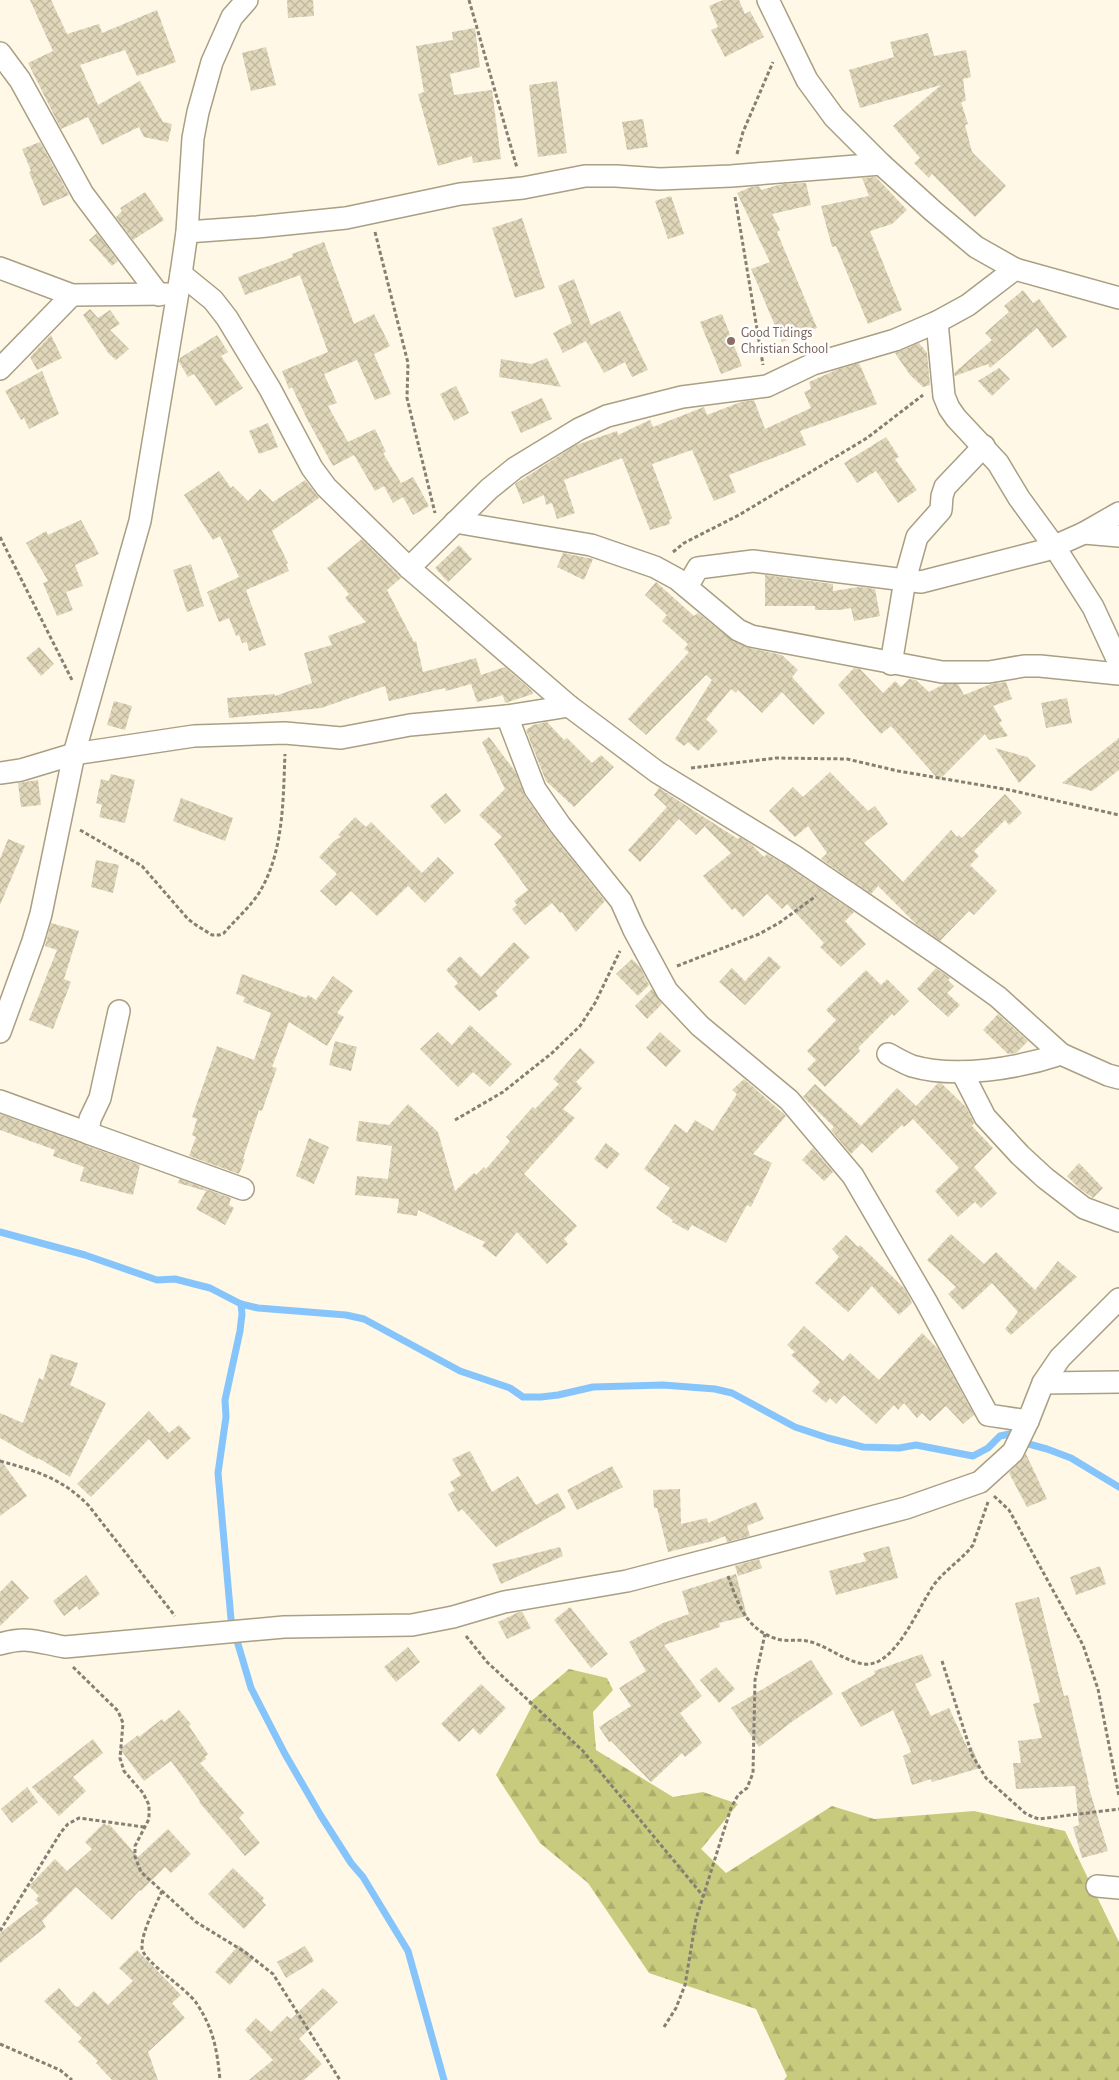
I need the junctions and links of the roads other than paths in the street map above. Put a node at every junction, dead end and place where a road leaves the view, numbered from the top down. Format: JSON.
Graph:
{"nodes":[{"id":1,"x":247,"y":0,"type":"edge"},
{"id":2,"x":768,"y":0,"type":"edge"},
{"id":3,"x":0,"y":53,"type":"edge"},
{"id":4,"x":881,"y":164,"type":"junction"},
{"id":5,"x":187,"y":232,"type":"junction"},
{"id":6,"x":0,"y":268,"type":"edge"},
{"id":7,"x":1015,"y":269,"type":"junction"},
{"id":8,"x":172,"y":287,"type":"junction"},
{"id":9,"x":72,"y":295,"type":"junction"},
{"id":10,"x":1119,"y":298,"type":"edge"},
{"id":11,"x":937,"y":322,"type":"junction"},
{"id":12,"x":0,"y":369,"type":"edge"},
{"id":13,"x":984,"y":446,"type":"junction"},
{"id":14,"x":1119,"y":513,"type":"edge"},
{"id":15,"x":448,"y":530,"type":"junction"},
{"id":16,"x":1084,"y":533,"type":"junction"},
{"id":17,"x":1119,"y":536,"type":"edge"},
{"id":18,"x":1054,"y":546,"type":"junction"},
{"id":19,"x":409,"y":568,"type":"junction"},
{"id":20,"x":905,"y":580,"type":"junction"},
{"id":21,"x":687,"y":588,"type":"junction"},
{"id":22,"x":1119,"y":663,"type":"edge"},
{"id":23,"x":891,"y":664,"type":"junction"},
{"id":24,"x":1119,"y":674,"type":"edge"},
{"id":25,"x":569,"y":706,"type":"junction"},
{"id":26,"x":507,"y":716,"type":"junction"},
{"id":27,"x":74,"y":754,"type":"junction"},
{"id":28,"x":0,"y":773,"type":"edge"},
{"id":29,"x":120,"y":1011,"type":"dead end"},
{"id":30,"x":0,"y":1032,"type":"edge"},
{"id":31,"x":888,"y":1054,"type":"dead end"},
{"id":32,"x":1061,"y":1054,"type":"junction"},
{"id":33,"x":962,"y":1072,"type":"junction"},
{"id":34,"x":1119,"y":1078,"type":"edge"},
{"id":35,"x":0,"y":1101,"type":"edge"},
{"id":36,"x":88,"y":1133,"type":"junction"},
{"id":37,"x":243,"y":1189,"type":"dead end"},
{"id":38,"x":1119,"y":1221,"type":"edge"},
{"id":39,"x":1119,"y":1299,"type":"edge"},
{"id":40,"x":1119,"y":1382,"type":"edge"},
{"id":41,"x":1043,"y":1383,"type":"junction"},
{"id":42,"x":1028,"y":1422,"type":"junction"},
{"id":43,"x":0,"y":1644,"type":"edge"},
{"id":44,"x":1097,"y":1886,"type":"dead end"},
{"id":45,"x":1119,"y":1888,"type":"edge"}],
"edges":[{"from":1,"to":5,"type":"street"},
{"from":2,"to":4,"type":"street"},
{"from":3,"to":8,"type":"street"},
{"from":4,"to":5,"type":"street"},
{"from":4,"to":7,"type":"street"},
{"from":5,"to":8,"type":"street"},
{"from":6,"to":9,"type":"street"},
{"from":7,"to":10,"type":"street"},
{"from":7,"to":11,"type":"street"},
{"from":8,"to":9,"type":"street"},
{"from":8,"to":19,"type":"street"},
{"from":8,"to":27,"type":"street"},
{"from":9,"to":12,"type":"street"},
{"from":11,"to":13,"type":"street"},
{"from":11,"to":15,"type":"street"},
{"from":13,"to":18,"type":"street"},
{"from":13,"to":20,"type":"street"},
{"from":14,"to":16,"type":"street"},
{"from":15,"to":19,"type":"street"},
{"from":15,"to":21,"type":"street"},
{"from":16,"to":17,"type":"street"},
{"from":16,"to":18,"type":"street"},
{"from":18,"to":20,"type":"street"},
{"from":18,"to":22,"type":"street"},
{"from":19,"to":25,"type":"street"},
{"from":20,"to":21,"type":"street"},
{"from":20,"to":23,"type":"street"},
{"from":21,"to":23,"type":"street"},
{"from":23,"to":24,"type":"street"},
{"from":25,"to":26,"type":"street"},
{"from":25,"to":32,"type":"street"},
{"from":26,"to":27,"type":"street"},
{"from":26,"to":42,"type":"street"},
{"from":27,"to":28,"type":"street"},
{"from":27,"to":30,"type":"street"},
{"from":29,"to":36,"type":"street"},
{"from":31,"to":33,"type":"street"},
{"from":32,"to":33,"type":"street"},
{"from":32,"to":34,"type":"street"},
{"from":33,"to":38,"type":"street"},
{"from":35,"to":36,"type":"street"},
{"from":36,"to":37,"type":"street"},
{"from":39,"to":41,"type":"street"},
{"from":40,"to":41,"type":"street"},
{"from":41,"to":42,"type":"street"},
{"from":42,"to":43,"type":"street"},
{"from":44,"to":45,"type":"street"}]}
